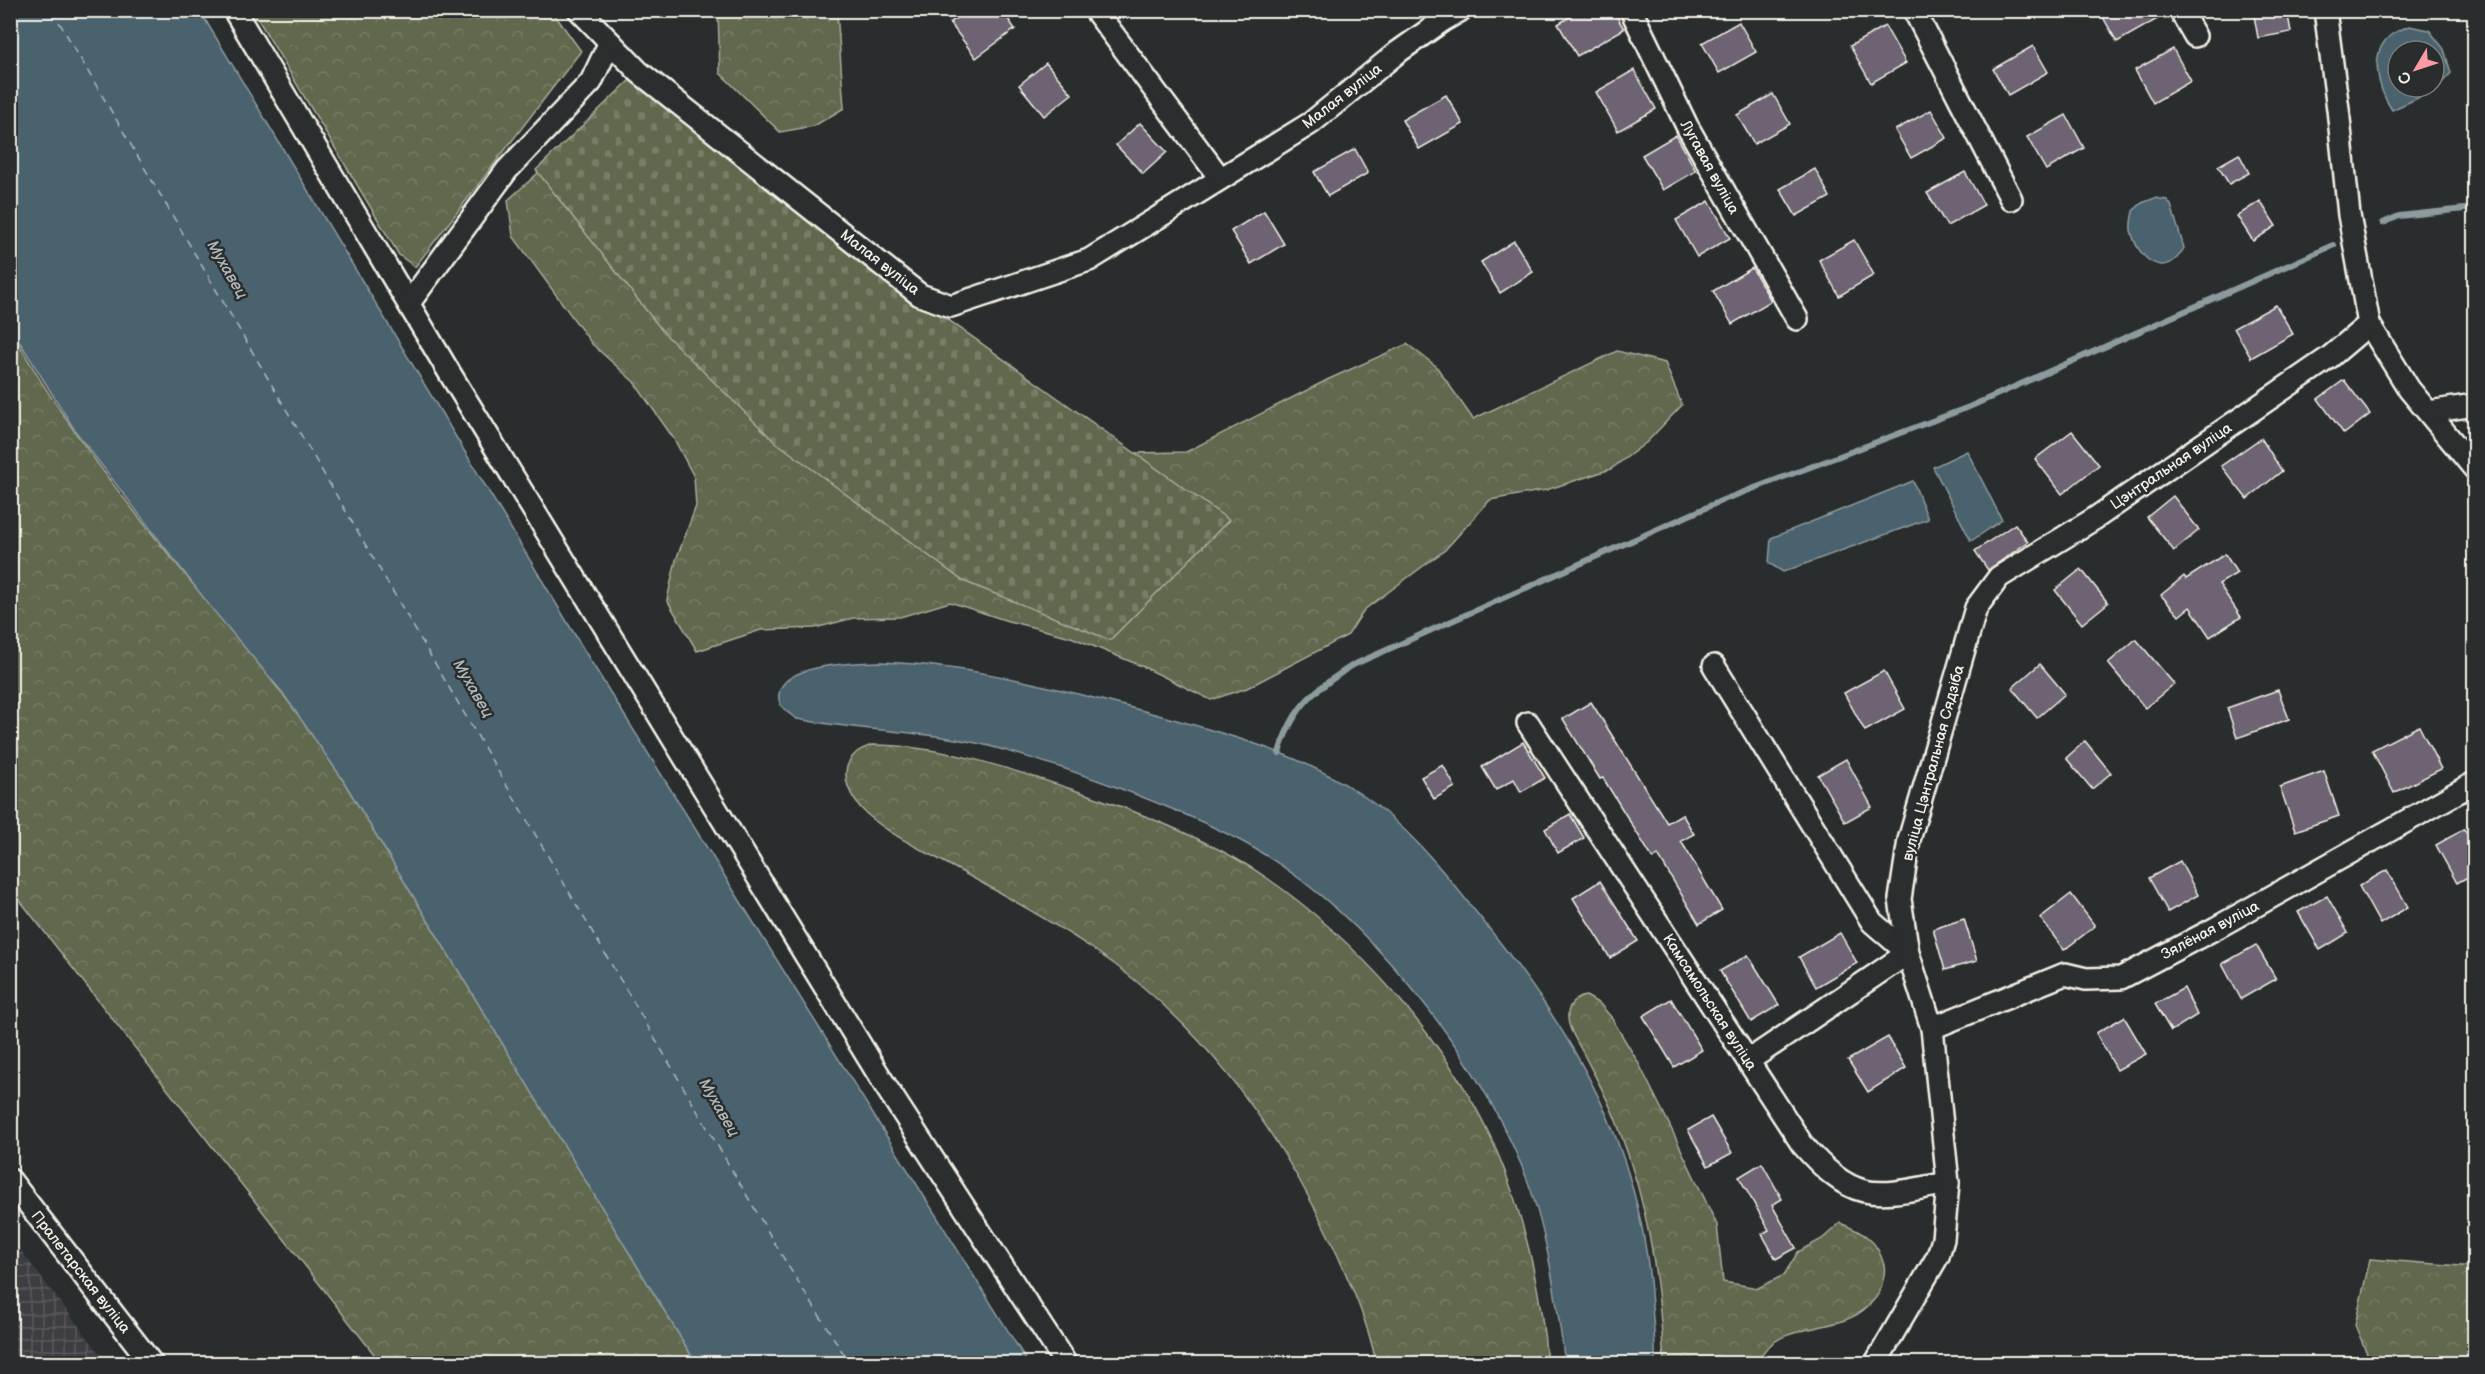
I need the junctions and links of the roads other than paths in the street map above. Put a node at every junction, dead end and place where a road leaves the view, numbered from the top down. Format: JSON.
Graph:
{"nodes":[{"id":1,"x":234,"y":10,"type":"edge"},
{"id":2,"x":579,"y":10,"type":"edge"},
{"id":3,"x":1095,"y":10,"type":"edge"},
{"id":4,"x":1461,"y":10,"type":"edge"},
{"id":5,"x":1631,"y":10,"type":"edge"},
{"id":6,"x":1914,"y":10,"type":"edge"},
{"id":7,"x":2180,"y":10,"type":"edge"},
{"id":8,"x":2325,"y":10,"type":"edge"},
{"id":9,"x":2195,"y":36,"type":"dead end"},
{"id":10,"x":610,"y":42,"type":"junction"},
{"id":11,"x":1220,"y":178,"type":"junction"},
{"id":12,"x":2011,"y":199,"type":"dead end"},
{"id":13,"x":409,"y":303,"type":"junction"},
{"id":14,"x":1797,"y":319,"type":"dead end"},
{"id":15,"x":2369,"y":324,"type":"junction"},
{"id":16,"x":2475,"y":405,"type":"edge"},
{"id":17,"x":2429,"y":412,"type":"junction"},
{"id":18,"x":2475,"y":468,"type":"edge"},
{"id":19,"x":1976,"y":608,"type":"joint"},
{"id":20,"x":1714,"y":666,"type":"dead end"},
{"id":21,"x":1528,"y":723,"type":"dead end"},
{"id":22,"x":2475,"y":783,"type":"edge"},
{"id":23,"x":1908,"y":953,"type":"junction"},
{"id":24,"x":1932,"y":1028,"type":"junction"},
{"id":25,"x":1748,"y":1061,"type":"junction"},
{"id":26,"x":10,"y":1180,"type":"edge"},
{"id":27,"x":1948,"y":1183,"type":"junction"},
{"id":28,"x":152,"y":1364,"type":"edge"},
{"id":29,"x":1066,"y":1364,"type":"edge"},
{"id":30,"x":1875,"y":1364,"type":"edge"}],
"edges":[{"from":1,"to":13,"type":"street"},
{"from":2,"to":10,"type":"street","name":"Малая вуліца"},
{"from":3,"to":11,"type":"street"},
{"from":4,"to":11,"type":"street","name":"Малая вуліца"},
{"from":5,"to":14,"type":"street","name":"Лугавая вуліца"},
{"from":6,"to":12,"type":"street"},
{"from":7,"to":9,"type":"street"},
{"from":8,"to":15,"type":"street"},
{"from":10,"to":11,"type":"street","name":"Малая вуліца"},
{"from":10,"to":13,"type":"street"},
{"from":13,"to":29,"type":"street"},
{"from":15,"to":17,"type":"street"},
{"from":15,"to":19,"type":"street","name":"Цэнтральная вуліца"},
{"from":16,"to":17,"type":"street"},
{"from":17,"to":18,"type":"street"},
{"from":19,"to":23,"type":"street","name":"вуліца Цэнтральная Сядзіба"},
{"from":20,"to":23,"type":"street"},
{"from":21,"to":25,"type":"street","name":"Камсамольская вуліца"},
{"from":22,"to":24,"type":"street","name":"Зялёная вуліца"},
{"from":23,"to":24,"type":"street","name":"вуліца Цэнтральная Сядзіба"},
{"from":23,"to":25,"type":"street"},
{"from":24,"to":27,"type":"street","name":"вуліца Цэнтральная Сядзіба"},
{"from":25,"to":27,"type":"street","name":"Камсамольская вуліца"},
{"from":26,"to":28,"type":"street","name":"Пралетарская вуліца"},
{"from":27,"to":30,"type":"street","name":"вуліца Цэнтральная Сядзіба"}]}
